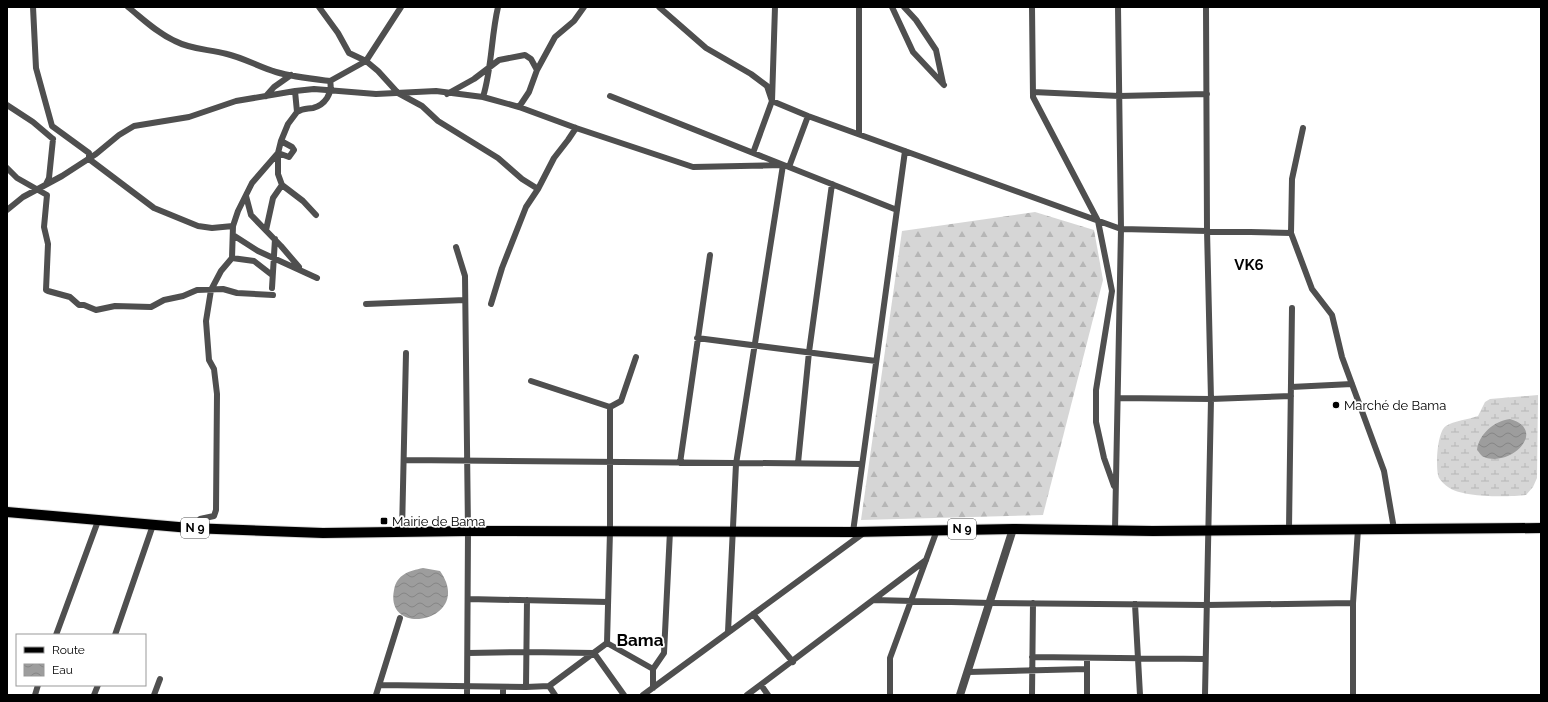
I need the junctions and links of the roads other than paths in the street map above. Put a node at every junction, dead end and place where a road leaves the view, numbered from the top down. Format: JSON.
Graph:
{"nodes":[{"id":1,"x":33,"y":7,"type":"edge"},
{"id":2,"x":128,"y":7,"type":"edge"},
{"id":3,"x":318,"y":7,"type":"edge"},
{"id":4,"x":401,"y":7,"type":"edge"},
{"id":5,"x":498,"y":7,"type":"edge"},
{"id":6,"x":584,"y":7,"type":"edge"},
{"id":7,"x":659,"y":7,"type":"edge"},
{"id":8,"x":775,"y":7,"type":"edge"},
{"id":9,"x":859,"y":7,"type":"edge"},
{"id":10,"x":892,"y":7,"type":"edge"},
{"id":11,"x":904,"y":7,"type":"edge"},
{"id":12,"x":1032,"y":7,"type":"edge"},
{"id":13,"x":1118,"y":7,"type":"edge"},
{"id":14,"x":1206,"y":7,"type":"edge"},
{"id":15,"x":366,"y":61,"type":"junction"},
{"id":16,"x":489,"y":67,"type":"junction"},
{"id":17,"x":537,"y":70,"type":"junction"},
{"id":18,"x":291,"y":75,"type":"junction"},
{"id":19,"x":330,"y":81,"type":"junction"},
{"id":20,"x":332,"y":89,"type":"junction"},
{"id":21,"x":295,"y":91,"type":"junction"},
{"id":22,"x":1033,"y":92,"type":"junction"},
{"id":23,"x":398,"y":93,"type":"junction"},
{"id":24,"x":447,"y":94,"type":"junction"},
{"id":25,"x":1207,"y":94,"type":"junction"},
{"id":26,"x":266,"y":96,"type":"junction"},
{"id":27,"x":610,"y":96,"type":"dead end"},
{"id":28,"x":1119,"y":96,"type":"junction"},
{"id":29,"x":483,"y":97,"type":"junction"},
{"id":30,"x":772,"y":101,"type":"junction"},
{"id":31,"x":7,"y":105,"type":"edge"},
{"id":32,"x":519,"y":106,"type":"junction"},
{"id":33,"x":298,"y":112,"type":"junction"},
{"id":34,"x":808,"y":116,"type":"junction"},
{"id":35,"x":576,"y":128,"type":"junction"},
{"id":36,"x":1303,"y":128,"type":"dead end"},
{"id":37,"x":858,"y":134,"type":"junction"},
{"id":38,"x":65,"y":136,"type":"junction"},
{"id":39,"x":53,"y":139,"type":"junction"},
{"id":40,"x":281,"y":141,"type":"junction"},
{"id":41,"x":905,"y":151,"type":"junction"},
{"id":42,"x":278,"y":153,"type":"junction"},
{"id":43,"x":753,"y":153,"type":"junction"},
{"id":44,"x":89,"y":159,"type":"junction"},
{"id":45,"x":786,"y":166,"type":"junction"},
{"id":46,"x":7,"y":168,"type":"edge"},
{"id":47,"x":832,"y":184,"type":"junction"},
{"id":48,"x":282,"y":185,"type":"junction"},
{"id":49,"x":45,"y":186,"type":"junction"},
{"id":50,"x":538,"y":189,"type":"junction"},
{"id":51,"x":37,"y":190,"type":"junction"},
{"id":52,"x":246,"y":196,"type":"junction"},
{"id":53,"x":7,"y":210,"type":"edge"},
{"id":54,"x":897,"y":210,"type":"junction"},
{"id":55,"x":316,"y":215,"type":"dead end"},
{"id":56,"x":1098,"y":221,"type":"junction"},
{"id":57,"x":233,"y":226,"type":"junction"},
{"id":58,"x":1121,"y":229,"type":"junction"},
{"id":59,"x":266,"y":230,"type":"junction"},
{"id":60,"x":1207,"y":230,"type":"junction"},
{"id":61,"x":1292,"y":233,"type":"junction"},
{"id":62,"x":233,"y":235,"type":"junction"},
{"id":63,"x":275,"y":239,"type":"junction"},
{"id":64,"x":456,"y":248,"type":"dead end"},
{"id":65,"x":710,"y":255,"type":"dead end"},
{"id":66,"x":232,"y":258,"type":"junction"},
{"id":67,"x":274,"y":258,"type":"junction"},
{"id":68,"x":301,"y":269,"type":"junction"},
{"id":69,"x":272,"y":275,"type":"junction"},
{"id":70,"x":317,"y":278,"type":"dead end"},
{"id":71,"x":272,"y":288,"type":"dead end"},
{"id":72,"x":212,"y":290,"type":"junction"},
{"id":73,"x":273,"y":295,"type":"dead end"},
{"id":74,"x":465,"y":300,"type":"junction"},
{"id":75,"x":366,"y":304,"type":"dead end"},
{"id":76,"x":491,"y":304,"type":"dead end"},
{"id":77,"x":1292,"y":308,"type":"dead end"},
{"id":78,"x":697,"y":338,"type":"junction"},
{"id":79,"x":755,"y":345,"type":"junction"},
{"id":80,"x":809,"y":352,"type":"junction"},
{"id":81,"x":406,"y":353,"type":"dead end"},
{"id":82,"x":636,"y":357,"type":"dead end"},
{"id":83,"x":876,"y":361,"type":"junction"},
{"id":84,"x":531,"y":381,"type":"dead end"},
{"id":85,"x":1352,"y":384,"type":"junction"},
{"id":86,"x":1291,"y":387,"type":"junction"},
{"id":87,"x":1291,"y":396,"type":"junction"},
{"id":88,"x":1118,"y":398,"type":"junction"},
{"id":89,"x":1211,"y":399,"type":"junction"},
{"id":90,"x":610,"y":407,"type":"junction"},
{"id":91,"x":405,"y":460,"type":"junction"},
{"id":92,"x":467,"y":461,"type":"junction"},
{"id":93,"x":611,"y":463,"type":"junction"},
{"id":94,"x":680,"y":463,"type":"junction"},
{"id":95,"x":798,"y":463,"type":"junction"},
{"id":96,"x":736,"y":464,"type":"junction"},
{"id":97,"x":862,"y":464,"type":"junction"},
{"id":98,"x":1116,"y":489,"type":"junction"},
{"id":99,"x":7,"y":512,"type":"edge"},
{"id":100,"x":98,"y":520,"type":"junction"},
{"id":101,"x":153,"y":525,"type":"junction"},
{"id":102,"x":199,"y":528,"type":"junction"},
{"id":103,"x":1541,"y":528,"type":"edge"},
{"id":104,"x":1013,"y":529,"type":"junction"},
{"id":105,"x":1289,"y":529,"type":"junction"},
{"id":106,"x":1358,"y":529,"type":"junction"},
{"id":107,"x":1394,"y":529,"type":"junction"},
{"id":108,"x":733,"y":530,"type":"junction"},
{"id":109,"x":937,"y":530,"type":"junction"},
{"id":110,"x":1115,"y":530,"type":"junction"},
{"id":111,"x":1208,"y":530,"type":"junction"},
{"id":112,"x":468,"y":531,"type":"junction"},
{"id":113,"x":610,"y":531,"type":"junction"},
{"id":114,"x":670,"y":531,"type":"junction"},
{"id":115,"x":867,"y":531,"type":"junction"},
{"id":116,"x":402,"y":532,"type":"junction"},
{"id":117,"x":853,"y":532,"type":"junction"},
{"id":118,"x":926,"y":560,"type":"junction"},
{"id":119,"x":468,"y":599,"type":"junction"},
{"id":120,"x":527,"y":600,"type":"junction"},
{"id":121,"x":874,"y":600,"type":"junction"},
{"id":122,"x":911,"y":600,"type":"junction"},
{"id":123,"x":608,"y":602,"type":"junction"},
{"id":124,"x":990,"y":603,"type":"junction"},
{"id":125,"x":1353,"y":603,"type":"junction"},
{"id":126,"x":1033,"y":604,"type":"junction"},
{"id":127,"x":1134,"y":604,"type":"junction"},
{"id":128,"x":1206,"y":605,"type":"junction"},
{"id":129,"x":753,"y":614,"type":"junction"},
{"id":130,"x":400,"y":618,"type":"dead end"},
{"id":131,"x":728,"y":632,"type":"junction"},
{"id":132,"x":56,"y":634,"type":"edge"},
{"id":133,"x":115,"y":634,"type":"edge"},
{"id":134,"x":607,"y":643,"type":"junction"},
{"id":135,"x":526,"y":652,"type":"junction"},
{"id":136,"x":468,"y":653,"type":"junction"},
{"id":137,"x":594,"y":653,"type":"junction"},
{"id":138,"x":1032,"y":658,"type":"junction"},
{"id":139,"x":1087,"y":658,"type":"junction"},
{"id":140,"x":1138,"y":659,"type":"junction"},
{"id":141,"x":1205,"y":659,"type":"junction"},
{"id":142,"x":793,"y":662,"type":"junction"},
{"id":143,"x":653,"y":669,"type":"junction"},
{"id":144,"x":1087,"y":669,"type":"junction"},
{"id":145,"x":1031,"y":671,"type":"junction"},
{"id":146,"x":968,"y":672,"type":"junction"},
{"id":147,"x":160,"y":679,"type":"dead end"},
{"id":148,"x":379,"y":685,"type":"junction"},
{"id":149,"x":761,"y":685,"type":"junction"},
{"id":150,"x":467,"y":686,"type":"junction"},
{"id":151,"x":549,"y":686,"type":"junction"},
{"id":152,"x":503,"y":687,"type":"junction"},
{"id":153,"x":526,"y":687,"type":"junction"},
{"id":154,"x":653,"y":688,"type":"junction"},
{"id":155,"x":890,"y":692,"type":"edge"},
{"id":156,"x":154,"y":695,"type":"edge"},
{"id":157,"x":376,"y":695,"type":"edge"},
{"id":158,"x":467,"y":695,"type":"edge"},
{"id":159,"x":503,"y":695,"type":"edge"},
{"id":160,"x":555,"y":695,"type":"edge"},
{"id":161,"x":624,"y":695,"type":"edge"},
{"id":162,"x":643,"y":695,"type":"edge"},
{"id":163,"x":747,"y":695,"type":"edge"},
{"id":164,"x":768,"y":695,"type":"edge"},
{"id":165,"x":883,"y":695,"type":"edge"},
{"id":166,"x":960,"y":695,"type":"edge"},
{"id":167,"x":1032,"y":695,"type":"edge"},
{"id":168,"x":1087,"y":695,"type":"edge"},
{"id":169,"x":1140,"y":695,"type":"edge"},
{"id":170,"x":1205,"y":695,"type":"edge"},
{"id":171,"x":1353,"y":695,"type":"edge"}],
"edges":[{"from":1,"to":38,"type":"street"},
{"from":2,"to":18,"type":"street"},
{"from":3,"to":15,"type":"street"},
{"from":4,"to":15,"type":"street"},
{"from":5,"to":16,"type":"street"},
{"from":6,"to":17,"type":"street"},
{"from":7,"to":30,"type":"street"},
{"from":8,"to":30,"type":"street"},
{"from":9,"to":37,"type":"street"},
{"from":10,"to":11,"type":"street"},
{"from":12,"to":22,"type":"street"},
{"from":13,"to":28,"type":"street"},
{"from":14,"to":25,"type":"street"},
{"from":15,"to":19,"type":"street"},
{"from":15,"to":23,"type":"street"},
{"from":16,"to":17,"type":"street"},
{"from":16,"to":24,"type":"street"},
{"from":16,"to":29,"type":"street"},
{"from":17,"to":32,"type":"street"},
{"from":18,"to":19,"type":"street"},
{"from":18,"to":26,"type":"street"},
{"from":19,"to":20,"type":"street"},
{"from":20,"to":21,"type":"street"},
{"from":20,"to":23,"type":"street"},
{"from":20,"to":33,"type":"street"},
{"from":21,"to":26,"type":"street"},
{"from":21,"to":33,"type":"street"},
{"from":22,"to":28,"type":"street"},
{"from":22,"to":56,"type":"street"},
{"from":23,"to":24,"type":"street"},
{"from":23,"to":50,"type":"street"},
{"from":24,"to":29,"type":"street"},
{"from":25,"to":28,"type":"street"},
{"from":25,"to":60,"type":"street"},
{"from":26,"to":44,"type":"street"},
{"from":27,"to":43,"type":"street"},
{"from":28,"to":58,"type":"street"},
{"from":29,"to":32,"type":"street"},
{"from":30,"to":34,"type":"street"},
{"from":30,"to":43,"type":"street"},
{"from":31,"to":39,"type":"street"},
{"from":32,"to":35,"type":"street"},
{"from":33,"to":40,"type":"street"},
{"from":34,"to":37,"type":"street"},
{"from":34,"to":45,"type":"street"},
{"from":35,"to":45,"type":"street"},
{"from":35,"to":50,"type":"street"},
{"from":36,"to":61,"type":"street"},
{"from":37,"to":41,"type":"street"},
{"from":38,"to":39,"type":"street"},
{"from":38,"to":44,"type":"street"},
{"from":39,"to":49,"type":"street"},
{"from":40,"to":42,"type":"street"},
{"from":40,"to":42,"type":"street"},
{"from":41,"to":54,"type":"street"},
{"from":41,"to":56,"type":"street"},
{"from":42,"to":48,"type":"street"},
{"from":42,"to":52,"type":"street"},
{"from":43,"to":45,"type":"street"},
{"from":44,"to":49,"type":"street"},
{"from":44,"to":57,"type":"street"},
{"from":45,"to":47,"type":"street"},
{"from":45,"to":79,"type":"street"},
{"from":46,"to":51,"type":"street"},
{"from":47,"to":54,"type":"street"},
{"from":47,"to":80,"type":"street"},
{"from":48,"to":55,"type":"street"},
{"from":48,"to":59,"type":"street"},
{"from":49,"to":51,"type":"street"},
{"from":50,"to":76,"type":"street"},
{"from":51,"to":53,"type":"street"},
{"from":51,"to":72,"type":"street"},
{"from":52,"to":57,"type":"street"},
{"from":52,"to":59,"type":"street"},
{"from":54,"to":83,"type":"street"},
{"from":56,"to":58,"type":"street"},
{"from":56,"to":98,"type":"street"},
{"from":57,"to":62,"type":"street"},
{"from":58,"to":60,"type":"street"},
{"from":58,"to":88,"type":"street"},
{"from":59,"to":63,"type":"street"},
{"from":60,"to":61,"type":"street"},
{"from":60,"to":89,"type":"street"},
{"from":61,"to":85,"type":"street"},
{"from":62,"to":66,"type":"street"},
{"from":62,"to":67,"type":"street"},
{"from":63,"to":67,"type":"street"},
{"from":63,"to":68,"type":"street"},
{"from":64,"to":74,"type":"street"},
{"from":65,"to":78,"type":"street"},
{"from":66,"to":69,"type":"street"},
{"from":66,"to":72,"type":"street"},
{"from":67,"to":68,"type":"street"},
{"from":67,"to":69,"type":"street"},
{"from":68,"to":70,"type":"street"},
{"from":69,"to":71,"type":"street"},
{"from":72,"to":73,"type":"street"},
{"from":72,"to":102,"type":"street"},
{"from":74,"to":75,"type":"street"},
{"from":74,"to":92,"type":"street"},
{"from":77,"to":86,"type":"street"},
{"from":78,"to":79,"type":"street"},
{"from":78,"to":94,"type":"street"},
{"from":79,"to":80,"type":"street"},
{"from":79,"to":96,"type":"street"},
{"from":80,"to":83,"type":"street"},
{"from":80,"to":95,"type":"street"},
{"from":81,"to":91,"type":"street"},
{"from":82,"to":90,"type":"street"},
{"from":83,"to":97,"type":"street"},
{"from":84,"to":90,"type":"street"},
{"from":85,"to":86,"type":"street"},
{"from":85,"to":107,"type":"street"},
{"from":86,"to":87,"type":"street"},
{"from":87,"to":89,"type":"street"},
{"from":87,"to":105,"type":"street"},
{"from":88,"to":89,"type":"street"},
{"from":88,"to":98,"type":"street"},
{"from":89,"to":111,"type":"street"},
{"from":90,"to":93,"type":"street"},
{"from":91,"to":92,"type":"street"},
{"from":91,"to":116,"type":"street"},
{"from":92,"to":93,"type":"street"},
{"from":92,"to":112,"type":"street"},
{"from":93,"to":94,"type":"street"},
{"from":93,"to":113,"type":"street"},
{"from":94,"to":96,"type":"street"},
{"from":95,"to":96,"type":"street"},
{"from":95,"to":97,"type":"street"},
{"from":96,"to":108,"type":"street"},
{"from":97,"to":117,"type":"street"},
{"from":98,"to":110,"type":"street"},
{"from":99,"to":100,"type":"main road","number":"N 9"},
{"from":100,"to":101,"type":"main road","number":"N 9"},
{"from":100,"to":132,"type":"street"},
{"from":101,"to":102,"type":"main road","number":"N 9"},
{"from":101,"to":133,"type":"street"},
{"from":102,"to":116,"type":"main road","number":"N 9"},
{"from":103,"to":107,"type":"main road","number":"N 9"},
{"from":104,"to":109,"type":"main road","number":"N 9"},
{"from":104,"to":110,"type":"main road","number":"N 9"},
{"from":104,"to":124,"type":"street"},
{"from":105,"to":106,"type":"main road","number":"N 9"},
{"from":105,"to":111,"type":"main road","number":"N 9"},
{"from":106,"to":107,"type":"main road","number":"N 9"},
{"from":106,"to":125,"type":"street"},
{"from":108,"to":114,"type":"main road","number":"N 9"},
{"from":108,"to":117,"type":"main road","number":"N 9"},
{"from":108,"to":131,"type":"street"},
{"from":109,"to":115,"type":"main road","number":"N 9"},
{"from":109,"to":118,"type":"street"},
{"from":110,"to":111,"type":"main road","number":"N 9"},
{"from":111,"to":128,"type":"street"},
{"from":112,"to":113,"type":"main road","number":"N 9"},
{"from":112,"to":116,"type":"main road","number":"N 9"},
{"from":112,"to":119,"type":"street"},
{"from":113,"to":114,"type":"main road","number":"N 9"},
{"from":113,"to":123,"type":"street"},
{"from":114,"to":143,"type":"street"},
{"from":115,"to":117,"type":"main road","number":"N 9"},
{"from":115,"to":129,"type":"street"},
{"from":118,"to":121,"type":"street"},
{"from":118,"to":122,"type":"street"},
{"from":119,"to":120,"type":"street"},
{"from":119,"to":136,"type":"street"},
{"from":120,"to":123,"type":"street"},
{"from":120,"to":135,"type":"street"},
{"from":121,"to":122,"type":"street"},
{"from":121,"to":142,"type":"street"},
{"from":122,"to":124,"type":"street"},
{"from":122,"to":155,"type":"street"},
{"from":123,"to":134,"type":"street"},
{"from":124,"to":126,"type":"street"},
{"from":124,"to":146,"type":"street"},
{"from":125,"to":128,"type":"street"},
{"from":125,"to":171,"type":"street"},
{"from":126,"to":127,"type":"street"},
{"from":126,"to":138,"type":"street"},
{"from":127,"to":128,"type":"street"},
{"from":127,"to":140,"type":"street"},
{"from":128,"to":141,"type":"street"},
{"from":129,"to":131,"type":"street"},
{"from":129,"to":142,"type":"street"},
{"from":130,"to":148,"type":"street"},
{"from":131,"to":154,"type":"street"},
{"from":134,"to":137,"type":"street"},
{"from":134,"to":143,"type":"street"},
{"from":135,"to":136,"type":"street"},
{"from":135,"to":137,"type":"street"},
{"from":135,"to":153,"type":"street"},
{"from":136,"to":150,"type":"street"},
{"from":137,"to":151,"type":"street"},
{"from":137,"to":161,"type":"street"},
{"from":138,"to":139,"type":"street"},
{"from":138,"to":145,"type":"street"},
{"from":139,"to":140,"type":"street"},
{"from":139,"to":144,"type":"street"},
{"from":140,"to":141,"type":"street"},
{"from":140,"to":169,"type":"street"},
{"from":141,"to":170,"type":"street"},
{"from":142,"to":149,"type":"street"},
{"from":143,"to":154,"type":"street"},
{"from":144,"to":145,"type":"street"},
{"from":144,"to":168,"type":"street"},
{"from":145,"to":146,"type":"street"},
{"from":145,"to":167,"type":"street"},
{"from":146,"to":166,"type":"street"},
{"from":147,"to":156,"type":"street"},
{"from":148,"to":150,"type":"street"},
{"from":148,"to":157,"type":"street"},
{"from":149,"to":163,"type":"street"},
{"from":149,"to":164,"type":"street"},
{"from":150,"to":152,"type":"street"},
{"from":150,"to":158,"type":"street"},
{"from":151,"to":153,"type":"street"},
{"from":151,"to":160,"type":"street"},
{"from":152,"to":153,"type":"street"},
{"from":152,"to":159,"type":"street"},
{"from":154,"to":162,"type":"street"},
{"from":155,"to":165,"type":"street"}]}
